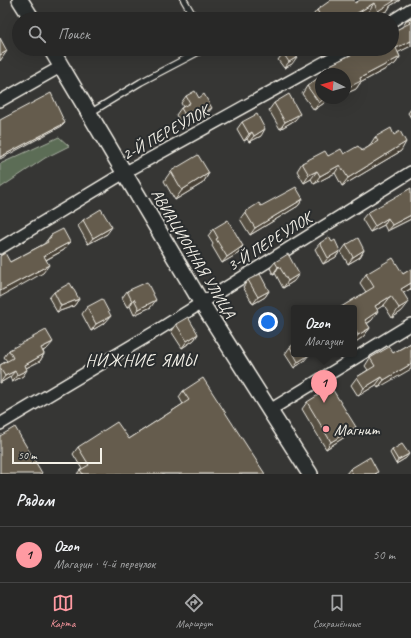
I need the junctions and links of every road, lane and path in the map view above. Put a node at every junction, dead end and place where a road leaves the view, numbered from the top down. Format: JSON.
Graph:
{"nodes":[{"id":1,"x":20,"y":0,"type":"edge"},
{"id":2,"x":184,"y":0,"type":"edge"},
{"id":3,"x":411,"y":8,"type":"edge"},
{"id":4,"x":28,"y":12,"type":"edge"},
{"id":5,"x":191,"y":12,"type":"edge"},
{"id":6,"x":399,"y":16,"type":"edge"},
{"id":7,"x":56,"y":56,"type":"edge"},
{"id":8,"x":191,"y":56,"type":"edge"},
{"id":9,"x":335,"y":56,"type":"edge"},
{"id":10,"x":62,"y":66,"type":"junction"},
{"id":11,"x":0,"y":101,"type":"edge"},
{"id":12,"x":90,"y":113,"type":"junction"},
{"id":13,"x":411,"y":172,"type":"edge"},
{"id":14,"x":124,"y":173,"type":"junction"},
{"id":15,"x":0,"y":248,"type":"edge"},
{"id":16,"x":201,"y":302,"type":"junction"},
{"id":17,"x":411,"y":324,"type":"edge"},
{"id":18,"x":357,"y":357,"type":"edge"},
{"id":19,"x":357,"y":357,"type":"edge"},
{"id":20,"x":270,"y":410,"type":"junction"},
{"id":21,"x":0,"y":424,"type":"edge"},
{"id":22,"x":310,"y":474,"type":"edge"}],
"edges":[{"from":1,"to":4,"type":"main road"},
{"from":2,"to":5,"type":"lane"},
{"from":3,"to":6,"type":"street"},
{"from":7,"to":10,"type":"main road","name":"АВИАЦИОННАЯ УЛИЦА"},
{"from":8,"to":12,"type":"lane"},
{"from":9,"to":14,"type":"street","name":"2-Й ПЕРЕУЛОК"},
{"from":10,"to":11,"type":"street"},
{"from":10,"to":12,"type":"main road","name":"АВИАЦИОННАЯ УЛИЦА"},
{"from":12,"to":14,"type":"main road","name":"АВИАЦИОННАЯ УЛИЦА"},
{"from":13,"to":16,"type":"street","name":"3-Й ПЕРЕУЛОК"},
{"from":14,"to":15,"type":"street","name":"2-Й ПЕРЕУЛОК"},
{"from":14,"to":16,"type":"main road","name":"АВИАЦИОННАЯ УЛИЦА"},
{"from":16,"to":20,"type":"main road","name":"АВИАЦИОННАЯ УЛИЦА"},
{"from":16,"to":21,"type":"street","name":"3-Й ПЕРЕУЛОК"},
{"from":17,"to":19,"type":"street"},
{"from":18,"to":20,"type":"street"},
{"from":20,"to":22,"type":"main road","name":"АВИАЦИОННАЯ УЛИЦА"}]}
